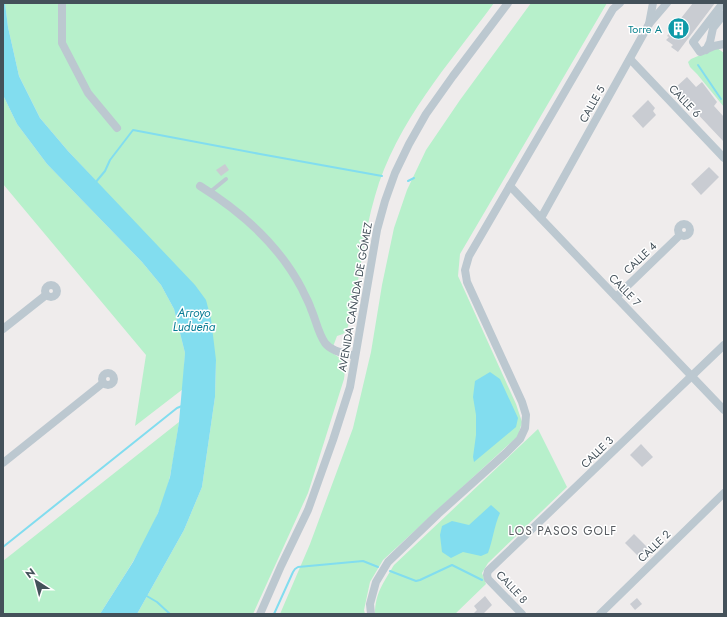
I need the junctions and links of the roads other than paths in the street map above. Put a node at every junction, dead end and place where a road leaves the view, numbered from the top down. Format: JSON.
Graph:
{"nodes":[{"id":1,"x":62,"y":3,"type":"edge"},
{"id":2,"x":508,"y":3,"type":"edge"},
{"id":3,"x":620,"y":3,"type":"edge"},
{"id":4,"x":653,"y":3,"type":"edge"},
{"id":5,"x":667,"y":3,"type":"edge"},
{"id":6,"x":723,"y":3,"type":"edge"},
{"id":7,"x":724,"y":14,"type":"edge"},
{"id":8,"x":649,"y":24,"type":"junction"},
{"id":9,"x":705,"y":27,"type":"junction"},
{"id":10,"x":712,"y":33,"type":"junction"},
{"id":11,"x":724,"y":44,"type":"edge"},
{"id":12,"x":706,"y":50,"type":"junction"},
{"id":13,"x":630,"y":59,"type":"junction"},
{"id":14,"x":117,"y":128,"type":"dead end"},
{"id":15,"x":724,"y":158,"type":"edge"},
{"id":16,"x":226,"y":179,"type":"dead end"},
{"id":17,"x":200,"y":186,"type":"dead end"},
{"id":18,"x":510,"y":186,"type":"junction"},
{"id":19,"x":209,"y":192,"type":"junction"},
{"id":20,"x":540,"y":218,"type":"junction"},
{"id":21,"x":680,"y":235,"type":"dead end"},
{"id":22,"x":46,"y":295,"type":"dead end"},
{"id":23,"x":616,"y":297,"type":"junction"},
{"id":24,"x":3,"y":329,"type":"edge"},
{"id":25,"x":724,"y":345,"type":"edge"},
{"id":26,"x":355,"y":356,"type":"junction"},
{"id":27,"x":692,"y":376,"type":"junction"},
{"id":28,"x":103,"y":383,"type":"dead end"},
{"id":29,"x":724,"y":410,"type":"edge"},
{"id":30,"x":3,"y":463,"type":"edge"},
{"id":31,"x":724,"y":493,"type":"edge"},
{"id":32,"x":487,"y":575,"type":"joint"},
{"id":33,"x":260,"y":614,"type":"edge"},
{"id":34,"x":371,"y":614,"type":"edge"},
{"id":35,"x":522,"y":614,"type":"edge"},
{"id":36,"x":600,"y":614,"type":"edge"}],
"edges":[{"from":1,"to":14,"type":"street"},
{"from":2,"to":26,"type":"street","name":"AVENIDA CAÑADA DE GÓMEZ"},
{"from":3,"to":18,"type":"street"},
{"from":4,"to":8,"type":"street"},
{"from":5,"to":8,"type":"street","name":"CALLE 5"},
{"from":6,"to":9,"type":"street"},
{"from":7,"to":10,"type":"street"},
{"from":8,"to":13,"type":"street","name":"CALLE 5"},
{"from":9,"to":10,"type":"street"},
{"from":9,"to":12,"type":"street"},
{"from":10,"to":11,"type":"street"},
{"from":10,"to":12,"type":"street"},
{"from":11,"to":12,"type":"street"},
{"from":13,"to":15,"type":"street","name":"CALLE 6"},
{"from":13,"to":20,"type":"street","name":"CALLE 5"},
{"from":16,"to":19,"type":"lane"},
{"from":17,"to":19,"type":"street"},
{"from":18,"to":20,"type":"street","name":"CALLE 7"},
{"from":18,"to":34,"type":"street"},
{"from":19,"to":26,"type":"street"},
{"from":20,"to":23,"type":"street","name":"CALLE 7"},
{"from":21,"to":23,"type":"street","name":"CALLE 4"},
{"from":22,"to":24,"type":"street"},
{"from":23,"to":27,"type":"street","name":"CALLE 7"},
{"from":25,"to":27,"type":"street","name":"CALLE 3"},
{"from":26,"to":33,"type":"street","name":"AVENIDA CAÑADA DE GÓMEZ"},
{"from":27,"to":29,"type":"street","name":"CALLE 7"},
{"from":27,"to":32,"type":"street","name":"CALLE 3"},
{"from":28,"to":30,"type":"street"},
{"from":31,"to":36,"type":"street","name":"CALLE 2"},
{"from":32,"to":35,"type":"street","name":"CALLE 8"}]}
